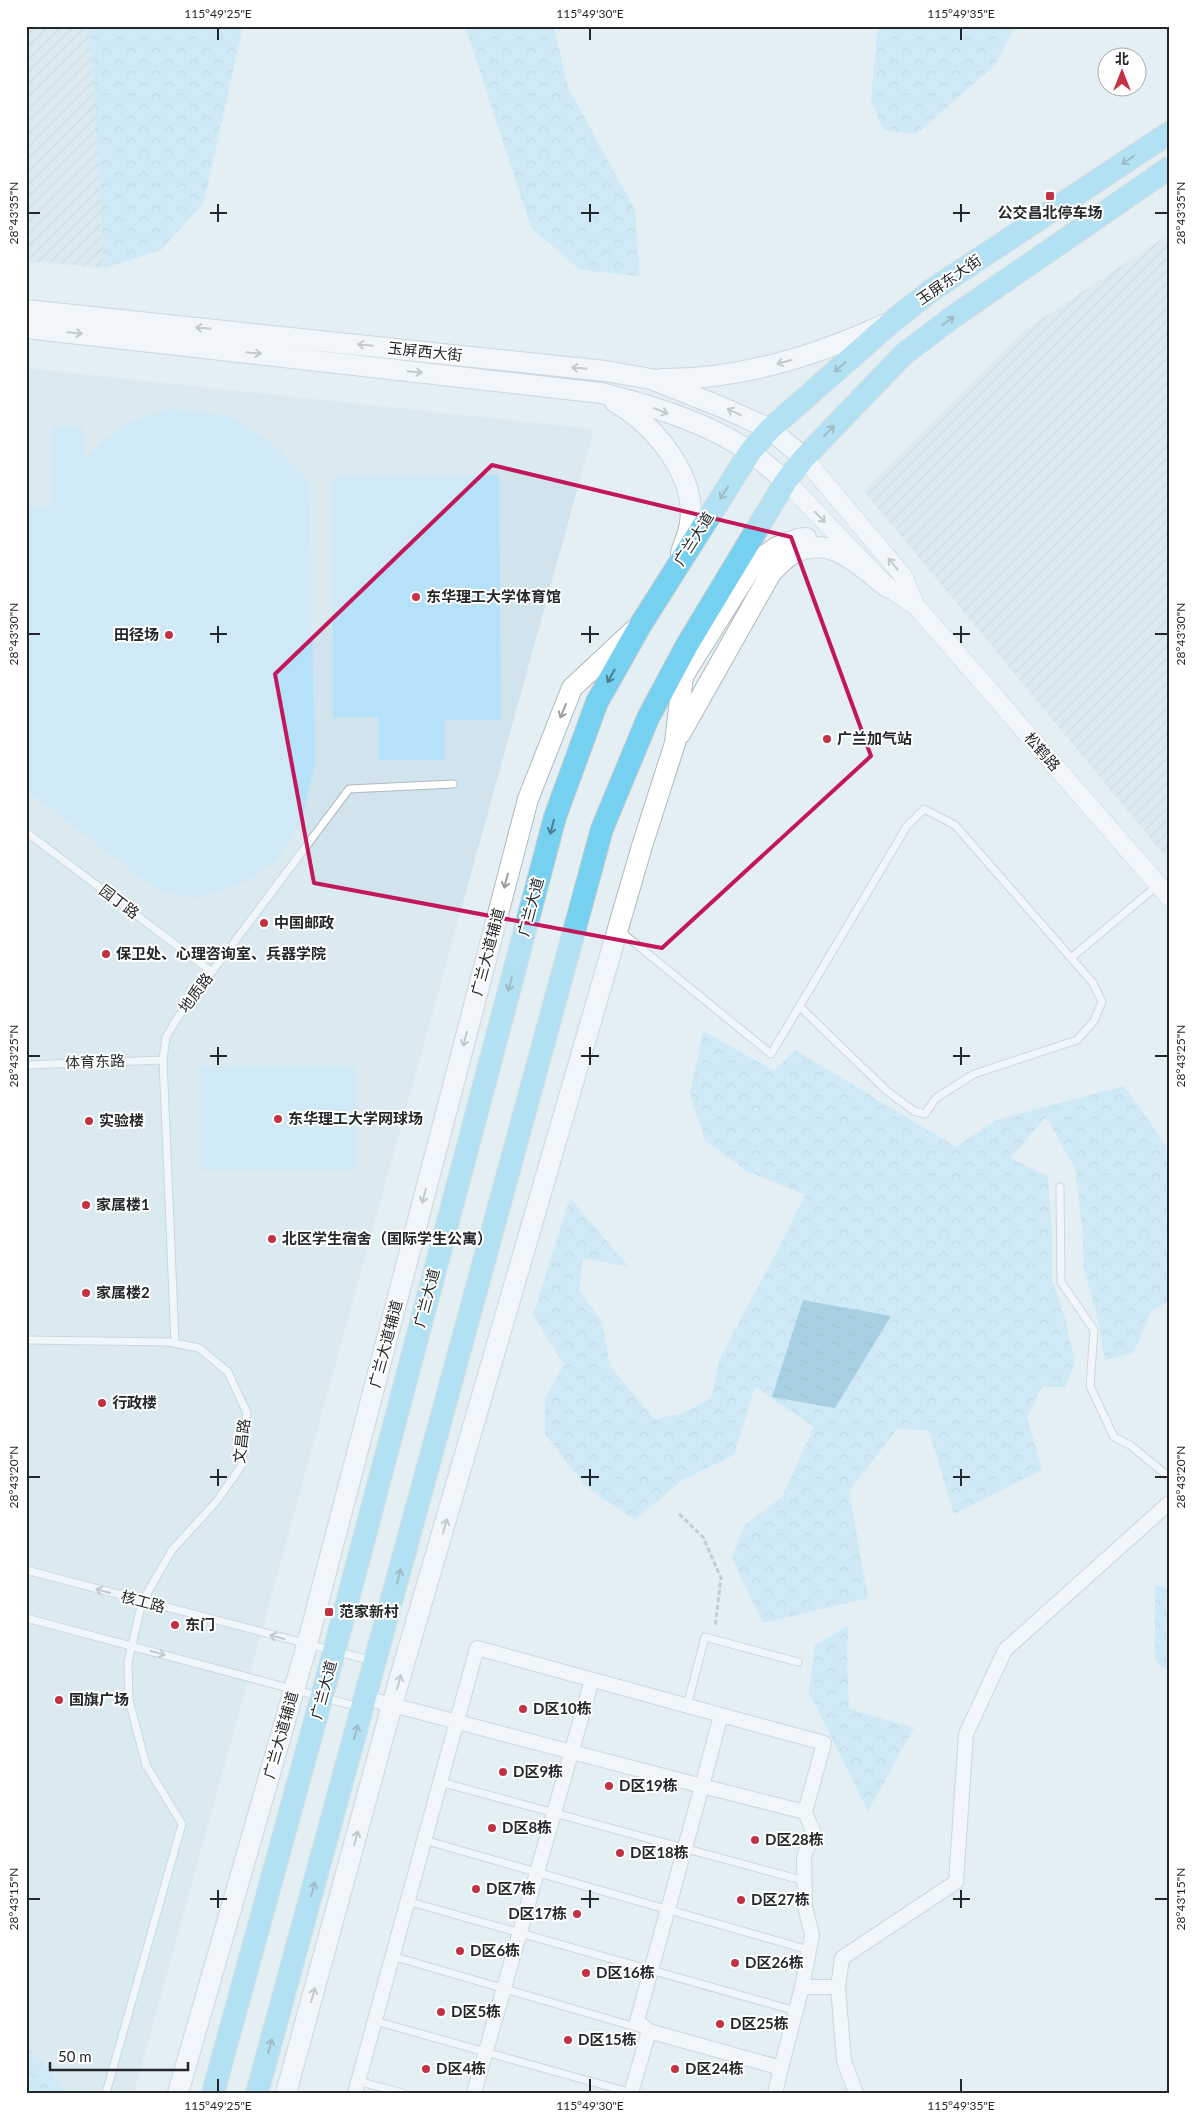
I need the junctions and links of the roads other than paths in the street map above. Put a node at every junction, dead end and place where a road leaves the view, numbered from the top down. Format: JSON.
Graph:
{"nodes":[{"id":1,"x":1169,"y":133,"type":"edge"},
{"id":2,"x":1169,"y":168,"type":"edge"},
{"id":3,"x":26,"y":310,"type":"edge"},
{"id":4,"x":894,"y":320,"type":"junction"},
{"id":5,"x":26,"y":328,"type":"edge"},
{"id":6,"x":651,"y":379,"type":"junction"},
{"id":7,"x":601,"y":393,"type":"junction"},
{"id":8,"x":770,"y":429,"type":"junction"},
{"id":9,"x":750,"y":452,"type":"junction"},
{"id":10,"x":804,"y":458,"type":"junction"},
{"id":11,"x":786,"y":482,"type":"junction"},
{"id":12,"x":839,"y":550,"type":"junction"},
{"id":13,"x":676,"y":568,"type":"junction"},
{"id":14,"x":887,"y":587,"type":"junction"},
{"id":15,"x":916,"y":606,"type":"junction"},
{"id":16,"x":641,"y":624,"type":"junction"},
{"id":17,"x":687,"y":645,"type":"junction"},
{"id":18,"x":683,"y":677,"type":"junction"},
{"id":19,"x":675,"y":743,"type":"junction"},
{"id":20,"x":453,"y":784,"type":"dead end"},
{"id":21,"x":26,"y":832,"type":"edge"},
{"id":22,"x":1163,"y":891,"type":"edge"},
{"id":23,"x":618,"y":929,"type":"junction"},
{"id":24,"x":1071,"y":958,"type":"junction"},
{"id":25,"x":212,"y":972,"type":"junction"},
{"id":26,"x":799,"y":1006,"type":"junction"},
{"id":27,"x":163,"y":1060,"type":"junction"},
{"id":28,"x":26,"y":1065,"type":"edge"},
{"id":29,"x":1060,"y":1187,"type":"dead end"},
{"id":30,"x":26,"y":1340,"type":"edge"},
{"id":31,"x":175,"y":1343,"type":"junction"},
{"id":32,"x":1169,"y":1477,"type":"edge"},
{"id":33,"x":1169,"y":1503,"type":"edge"},
{"id":34,"x":26,"y":1570,"type":"edge"},
{"id":35,"x":142,"y":1602,"type":"junction"},
{"id":36,"x":26,"y":1618,"type":"edge"},
{"id":37,"x":307,"y":1645,"type":"junction"},
{"id":38,"x":131,"y":1646,"type":"junction"},
{"id":39,"x":334,"y":1652,"type":"junction"},
{"id":40,"x":376,"y":1662,"type":"junction"},
{"id":41,"x":798,"y":1662,"type":"dead end"},
{"id":42,"x":592,"y":1680,"type":"junction"},
{"id":43,"x":294,"y":1690,"type":"junction"},
{"id":44,"x":322,"y":1697,"type":"junction"},
{"id":45,"x":364,"y":1703,"type":"junction"},
{"id":46,"x":392,"y":1705,"type":"junction"},
{"id":47,"x":687,"y":1706,"type":"junction"},
{"id":48,"x":721,"y":1715,"type":"junction"},
{"id":49,"x":457,"y":1722,"type":"junction"},
{"id":50,"x":572,"y":1752,"type":"junction"},
{"id":51,"x":440,"y":1782,"type":"junction"},
{"id":52,"x":702,"y":1786,"type":"junction"},
{"id":53,"x":805,"y":1812,"type":"junction"},
{"id":54,"x":555,"y":1813,"type":"junction"},
{"id":55,"x":424,"y":1840,"type":"junction"},
{"id":56,"x":685,"y":1848,"type":"junction"},
{"id":57,"x":538,"y":1872,"type":"junction"},
{"id":58,"x":806,"y":1881,"type":"junction"},
{"id":59,"x":408,"y":1901,"type":"junction"},
{"id":60,"x":668,"y":1909,"type":"junction"},
{"id":61,"x":520,"y":1933,"type":"junction"},
{"id":62,"x":809,"y":1950,"type":"junction"},
{"id":63,"x":392,"y":1956,"type":"junction"},
{"id":64,"x":651,"y":1970,"type":"junction"},
{"id":65,"x":802,"y":1987,"type":"junction"},
{"id":66,"x":838,"y":1987,"type":"junction"},
{"id":67,"x":504,"y":1988,"type":"junction"},
{"id":68,"x":796,"y":2011,"type":"junction"},
{"id":69,"x":375,"y":2021,"type":"junction"},
{"id":70,"x":649,"y":2031,"type":"junction"},
{"id":71,"x":486,"y":2052,"type":"junction"},
{"id":72,"x":781,"y":2068,"type":"junction"},
{"id":73,"x":357,"y":2087,"type":"edge"},
{"id":74,"x":106,"y":2093,"type":"edge"},
{"id":75,"x":178,"y":2093,"type":"edge"},
{"id":76,"x":213,"y":2093,"type":"edge"},
{"id":77,"x":257,"y":2093,"type":"edge"},
{"id":78,"x":286,"y":2093,"type":"edge"},
{"id":79,"x":402,"y":2093,"type":"edge"},
{"id":80,"x":474,"y":2093,"type":"edge"},
{"id":81,"x":631,"y":2093,"type":"edge"},
{"id":82,"x":775,"y":2093,"type":"edge"},
{"id":83,"x":856,"y":2093,"type":"edge"}],
"edges":[{"from":1,"to":4,"type":"main road","name":"玉屏东大街","one_way":true},
{"from":10,"to":2,"type":"main road","one_way":true},
{"from":6,"to":3,"type":"main road","name":"玉屏西大街","one_way":true},
{"from":4,"to":6,"type":"main road","one_way":true},
{"from":4,"to":8,"type":"main road","name":"玉屏东大街","one_way":true},
{"from":5,"to":7,"type":"main road","name":"玉屏西大街","one_way":true},
{"from":8,"to":6,"type":"main road","name":"玉屏西大街","one_way":true},
{"from":7,"to":9,"type":"main road","name":"玉屏西大街","one_way":true},
{"from":7,"to":13,"type":"main road"},
{"from":8,"to":9,"type":"main road","name":"玉屏东大街"},
{"from":8,"to":10,"type":"main road","name":"玉屏西大街"},
{"from":9,"to":11,"type":"main road","name":"玉屏西大街"},
{"from":9,"to":13,"type":"main road","name":"广兰大道","one_way":true},
{"from":10,"to":11,"type":"main road"},
{"from":15,"to":10,"type":"street","name":"松鹤路","one_way":true},
{"from":11,"to":14,"type":"street","name":"松鹤路","one_way":true},
{"from":11,"to":17,"type":"main road"},
{"from":12,"to":14,"type":"main road"},
{"from":12,"to":18,"type":"main road"},
{"from":12,"to":19,"type":"main road"},
{"from":13,"to":16,"type":"main road","name":"广兰大道"},
{"from":14,"to":15,"type":"street","name":"松鹤路"},
{"from":15,"to":22,"type":"street","name":"松鹤路"},
{"from":16,"to":37,"type":"main road","name":"广兰大道辅道","one_way":true},
{"from":16,"to":39,"type":"main road","name":"广兰大道","one_way":true},
{"from":17,"to":18,"type":"main road"},
{"from":40,"to":17,"type":"main road","one_way":true},
{"from":18,"to":19,"type":"main road"},
{"from":19,"to":23,"type":"main road"},
{"from":20,"to":25,"type":"lane","name":"地质路"},
{"from":21,"to":25,"type":"lane","name":"园丁路"},
{"from":22,"to":24,"type":"lane"},
{"from":23,"to":26,"type":"lane"},
{"from":46,"to":23,"type":"main road","one_way":true},
{"from":24,"to":26,"type":"lane"},
{"from":24,"to":26,"type":"lane"},
{"from":25,"to":27,"type":"lane","name":"地质路"},
{"from":27,"to":28,"type":"lane","name":"体育东路"},
{"from":27,"to":31,"type":"lane","name":"地质路"},
{"from":29,"to":32,"type":"lane"},
{"from":30,"to":31,"type":"lane","name":"文昌路"},
{"from":31,"to":35,"type":"lane","name":"文昌路"},
{"from":33,"to":66,"type":"street"},
{"from":35,"to":34,"type":"lane","name":"核工路","one_way":true},
{"from":37,"to":35,"type":"lane","name":"核工路","one_way":true},
{"from":35,"to":38,"type":"lane","name":"文昌路"},
{"from":36,"to":38,"type":"lane"},
{"from":37,"to":39,"type":"lane","name":"核工路"},
{"from":37,"to":43,"type":"main road","name":"广兰大道辅道"},
{"from":38,"to":43,"type":"lane","one_way":true},
{"from":38,"to":74,"type":"lane","name":"文昌路"},
{"from":39,"to":40,"type":"lane","name":"核工路"},
{"from":39,"to":44,"type":"main road","name":"广兰大道"},
{"from":40,"to":45,"type":"main road"},
{"from":41,"to":47,"type":"lane"},
{"from":42,"to":47,"type":"street"},
{"from":42,"to":49,"type":"street"},
{"from":42,"to":50,"type":"street"},
{"from":43,"to":44,"type":"lane"},
{"from":43,"to":75,"type":"main road","name":"广兰大道辅道"},
{"from":44,"to":45,"type":"lane"},
{"from":44,"to":76,"type":"main road","name":"广兰大道"},
{"from":45,"to":46,"type":"street"},
{"from":77,"to":45,"type":"main road","one_way":true},
{"from":46,"to":49,"type":"street"},
{"from":78,"to":46,"type":"main road","one_way":true},
{"from":47,"to":48,"type":"street"},
{"from":48,"to":52,"type":"street"},
{"from":48,"to":53,"type":"street"},
{"from":49,"to":50,"type":"street"},
{"from":49,"to":51,"type":"street"},
{"from":50,"to":52,"type":"street"},
{"from":50,"to":54,"type":"street"},
{"from":51,"to":54,"type":"lane"},
{"from":51,"to":55,"type":"street"},
{"from":52,"to":53,"type":"street"},
{"from":52,"to":56,"type":"street"},
{"from":53,"to":58,"type":"street"},
{"from":54,"to":56,"type":"lane"},
{"from":54,"to":57,"type":"street"},
{"from":55,"to":57,"type":"lane"},
{"from":55,"to":59,"type":"street"},
{"from":56,"to":58,"type":"lane"},
{"from":56,"to":60,"type":"street"},
{"from":57,"to":60,"type":"lane"},
{"from":57,"to":61,"type":"street"},
{"from":58,"to":62,"type":"street"},
{"from":59,"to":61,"type":"lane"},
{"from":59,"to":63,"type":"street"},
{"from":60,"to":62,"type":"lane"},
{"from":60,"to":64,"type":"street"},
{"from":61,"to":64,"type":"lane"},
{"from":61,"to":67,"type":"street"},
{"from":62,"to":65,"type":"street"},
{"from":63,"to":67,"type":"lane"},
{"from":63,"to":69,"type":"street"},
{"from":64,"to":68,"type":"lane"},
{"from":64,"to":70,"type":"street"},
{"from":65,"to":66,"type":"street"},
{"from":65,"to":68,"type":"street"},
{"from":66,"to":83,"type":"street"},
{"from":67,"to":70,"type":"lane"},
{"from":67,"to":71,"type":"street"},
{"from":68,"to":72,"type":"street"},
{"from":69,"to":71,"type":"lane"},
{"from":69,"to":73,"type":"street"},
{"from":70,"to":72,"type":"street"},
{"from":70,"to":81,"type":"street"},
{"from":71,"to":80,"type":"street"},
{"from":71,"to":81,"type":"lane"},
{"from":72,"to":82,"type":"street"},
{"from":73,"to":79,"type":"lane"}]}
